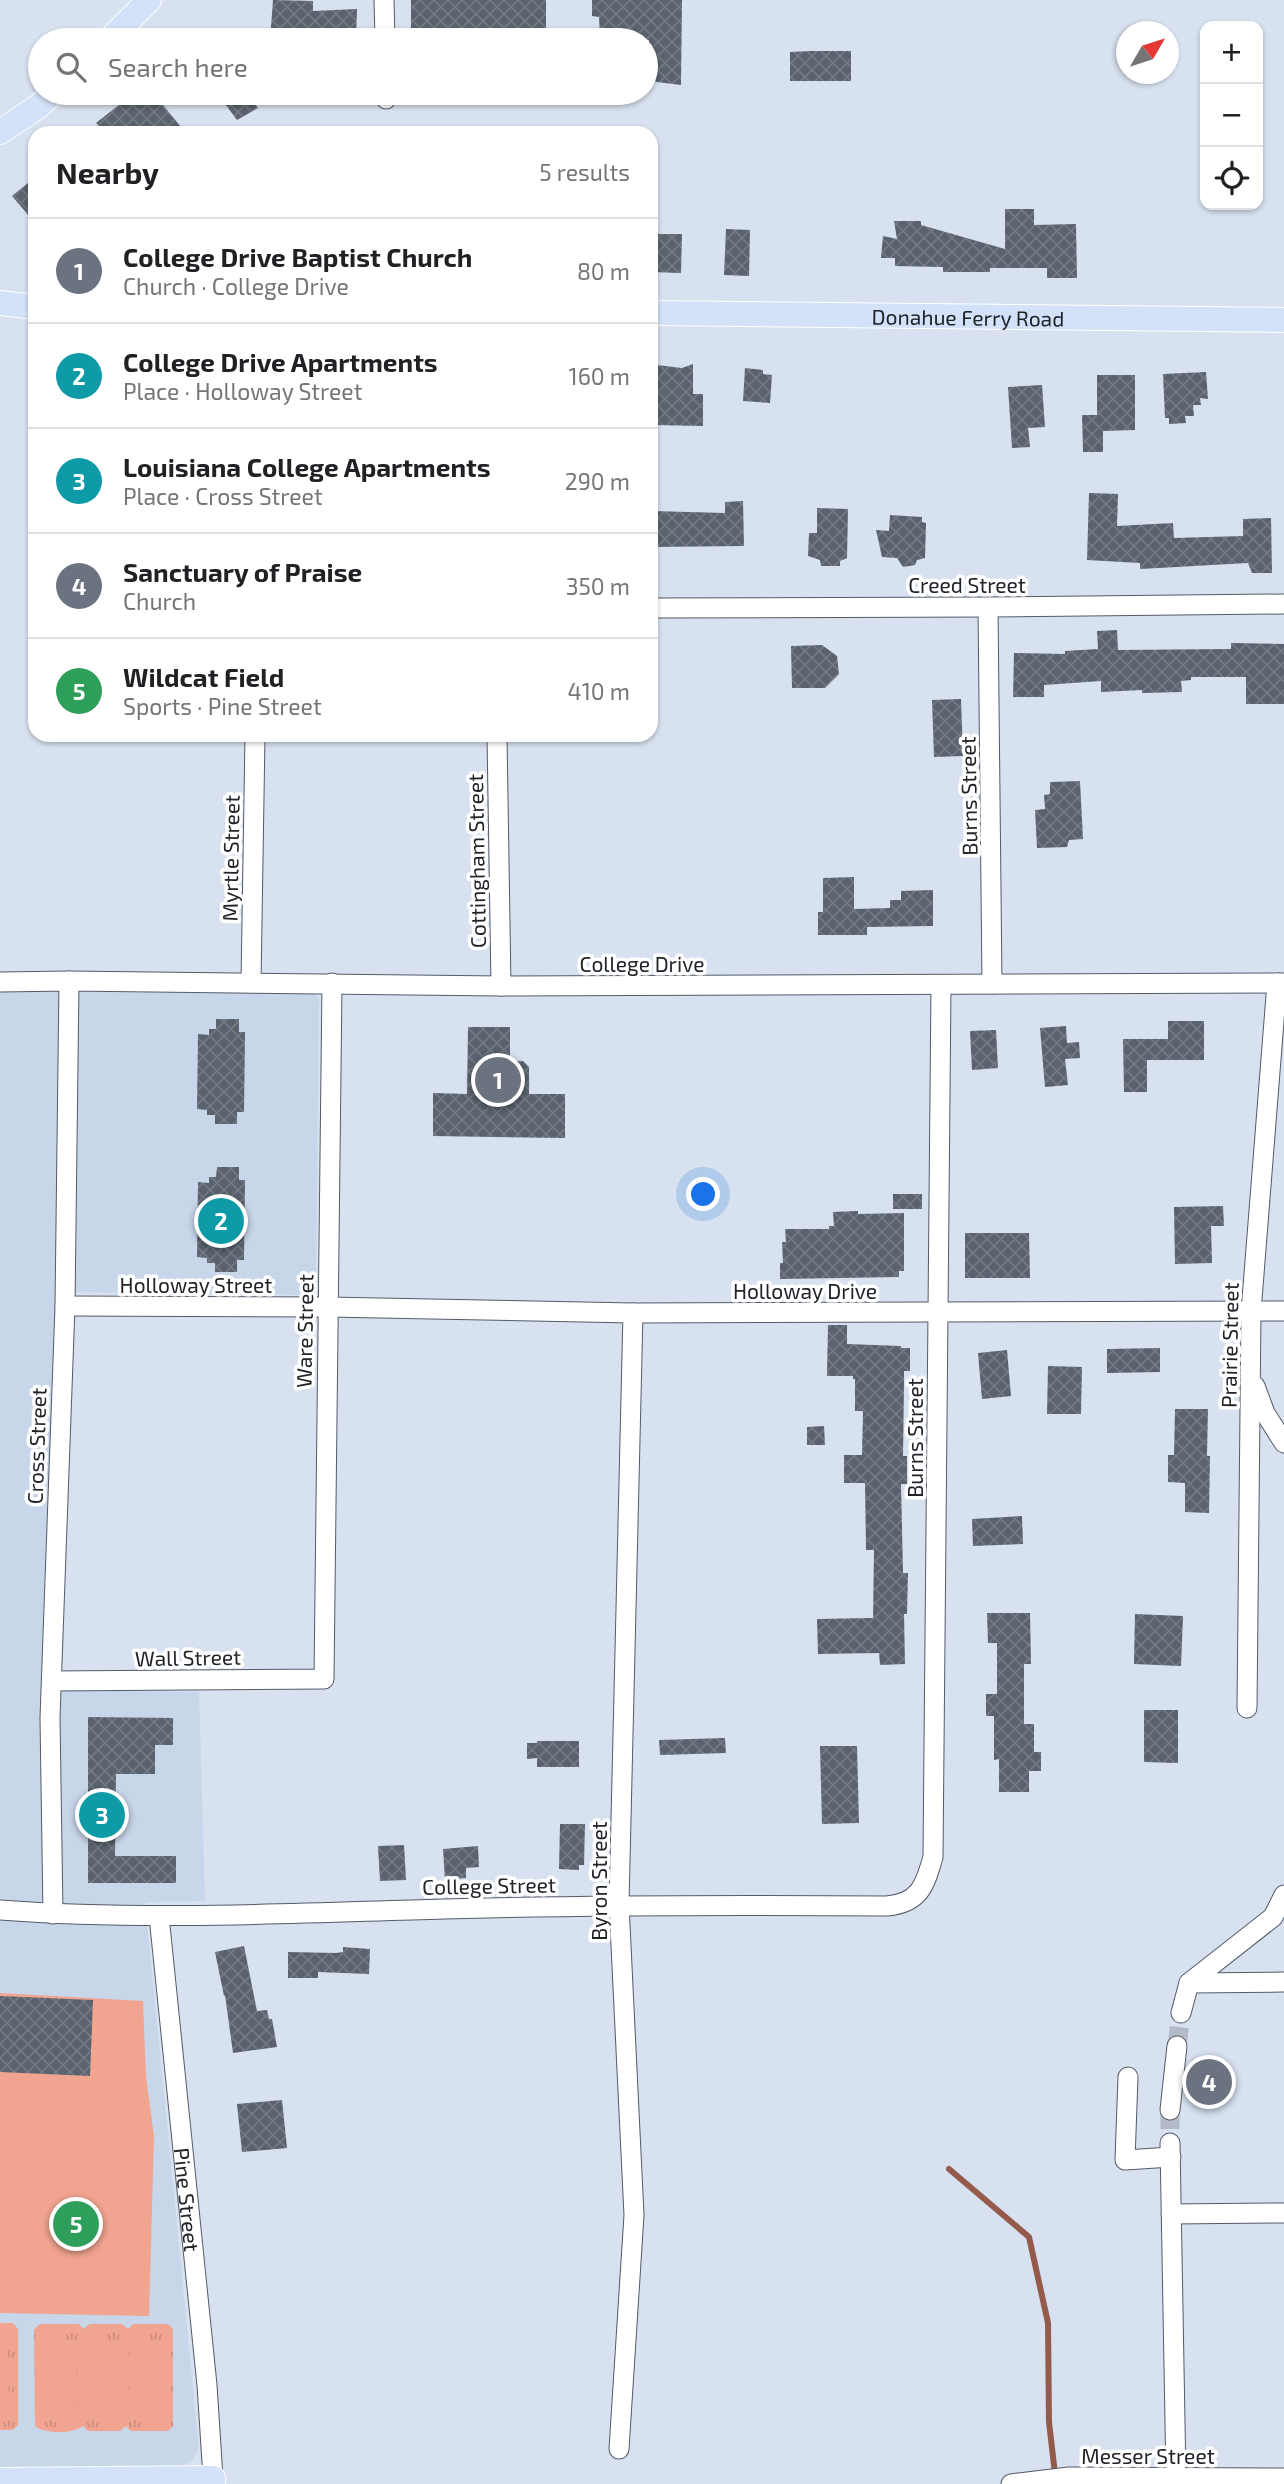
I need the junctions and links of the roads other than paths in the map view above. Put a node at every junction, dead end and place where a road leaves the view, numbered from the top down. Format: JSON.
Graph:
{"nodes":[{"id":1,"x":149,"y":0,"type":"edge"},
{"id":2,"x":384,"y":0,"type":"edge"},
{"id":3,"x":121,"y":28,"type":"edge"},
{"id":4,"x":385,"y":28,"type":"edge"},
{"id":5,"x":37,"y":105,"type":"edge"},
{"id":6,"x":0,"y":132,"type":"edge"},
{"id":7,"x":0,"y":303,"type":"edge"},
{"id":8,"x":28,"y":306,"type":"edge"},
{"id":9,"x":658,"y":313,"type":"edge"},
{"id":10,"x":1284,"y":320,"type":"edge"},
{"id":11,"x":1284,"y":604,"type":"edge"},
{"id":12,"x":988,"y":607,"type":"junction"},
{"id":13,"x":658,"y":608,"type":"edge"},
{"id":14,"x":255,"y":742,"type":"edge"},
{"id":15,"x":497,"y":742,"type":"edge"},
{"id":16,"x":69,"y":981,"type":"junction"},
{"id":17,"x":0,"y":982,"type":"edge"},
{"id":18,"x":251,"y":983,"type":"junction"},
{"id":19,"x":332,"y":983,"type":"junction"},
{"id":20,"x":1280,"y":983,"type":"edge"},
{"id":21,"x":992,"y":984,"type":"junction"},
{"id":22,"x":941,"y":985,"type":"junction"},
{"id":23,"x":501,"y":986,"type":"junction"},
{"id":24,"x":65,"y":1306,"type":"junction"},
{"id":25,"x":327,"y":1307,"type":"junction"},
{"id":26,"x":1284,"y":1311,"type":"edge"},
{"id":27,"x":938,"y":1312,"type":"junction"},
{"id":28,"x":1251,"y":1312,"type":"junction"},
{"id":29,"x":633,"y":1313,"type":"junction"},
{"id":30,"x":1251,"y":1375,"type":"junction"},
{"id":31,"x":1284,"y":1443,"type":"edge"},
{"id":32,"x":324,"y":1679,"type":"joint"},
{"id":33,"x":52,"y":1681,"type":"junction"},
{"id":34,"x":1247,"y":1708,"type":"dead end"},
{"id":35,"x":921,"y":1890,"type":"joint"},
{"id":36,"x":1284,"y":1895,"type":"edge"},
{"id":37,"x":619,"y":1905,"type":"junction"},
{"id":38,"x":0,"y":1910,"type":"edge"},
{"id":39,"x":53,"y":1914,"type":"junction"},
{"id":40,"x":159,"y":1916,"type":"junction"},
{"id":41,"x":1284,"y":1982,"type":"edge"},
{"id":42,"x":1189,"y":1983,"type":"junction"},
{"id":43,"x":1181,"y":2013,"type":"tunnel mouth"},
{"id":44,"x":1177,"y":2046,"type":"tunnel mouth"},
{"id":45,"x":1128,"y":2077,"type":"dead end"},
{"id":46,"x":1170,"y":2110,"type":"tunnel mouth"},
{"id":47,"x":1284,"y":2213,"type":"edge"},
{"id":48,"x":1171,"y":2214,"type":"junction"},
{"id":49,"x":619,"y":2449,"type":"dead end"},
{"id":50,"x":1176,"y":2477,"type":"junction"},
{"id":51,"x":1284,"y":2478,"type":"edge"},
{"id":52,"x":0,"y":2480,"type":"edge"},
{"id":53,"x":213,"y":2481,"type":"edge"},
{"id":54,"x":1012,"y":2484,"type":"edge"}],
"edges":[{"from":1,"to":3,"type":"main road"},
{"from":2,"to":4,"type":"street"},
{"from":5,"to":6,"type":"main road"},
{"from":7,"to":8,"type":"main road"},
{"from":9,"to":10,"type":"main road","name":"Donahue Ferry Road"},
{"from":11,"to":12,"type":"street","name":"Creed Street"},
{"from":12,"to":13,"type":"street","name":"Creed Street"},
{"from":12,"to":21,"type":"street","name":"Burns Street"},
{"from":14,"to":18,"type":"street","name":"Myrtle Street"},
{"from":15,"to":23,"type":"street","name":"Cottingham Street"},
{"from":16,"to":17,"type":"street","name":"College Drive"},
{"from":16,"to":18,"type":"street","name":"College Drive"},
{"from":16,"to":24,"type":"street","name":"Cross Street"},
{"from":18,"to":19,"type":"street","name":"College Drive"},
{"from":19,"to":23,"type":"street","name":"College Drive"},
{"from":19,"to":25,"type":"street","name":"Ware Street"},
{"from":20,"to":21,"type":"street","name":"College Drive"},
{"from":20,"to":28,"type":"street","name":"Prairie Street"},
{"from":21,"to":22,"type":"street","name":"College Drive"},
{"from":22,"to":23,"type":"street","name":"College Drive"},
{"from":22,"to":27,"type":"street","name":"Burns Street"},
{"from":24,"to":25,"type":"street","name":"Holloway Street"},
{"from":24,"to":33,"type":"street","name":"Cross Street"},
{"from":25,"to":29,"type":"street","name":"Holloway Drive"},
{"from":25,"to":32,"type":"street","name":"Ware Street"},
{"from":26,"to":28,"type":"street","name":"Holloway Drive"},
{"from":27,"to":28,"type":"street","name":"Holloway Drive"},
{"from":27,"to":29,"type":"street","name":"Holloway Drive"},
{"from":27,"to":35,"type":"street","name":"Burns Street"},
{"from":28,"to":30,"type":"street","name":"Prairie Street"},
{"from":29,"to":37,"type":"street","name":"Byron Street"},
{"from":30,"to":31,"type":"street"},
{"from":30,"to":34,"type":"street","name":"Prairie Street"},
{"from":32,"to":33,"type":"street","name":"Wall Street"},
{"from":33,"to":39,"type":"street","name":"Cross Street"},
{"from":35,"to":37,"type":"street","name":"College Street"},
{"from":36,"to":42,"type":"street"},
{"from":37,"to":40,"type":"street","name":"College Street"},
{"from":37,"to":49,"type":"street","name":"Byron Street"},
{"from":38,"to":39,"type":"street","name":"College Street"},
{"from":39,"to":40,"type":"street","name":"College Street"},
{"from":40,"to":53,"type":"street","name":"Pine Street"},
{"from":41,"to":42,"type":"street"},
{"from":42,"to":43,"type":"street"},
{"from":44,"to":46,"type":"street"},
{"from":45,"to":48,"type":"street"},
{"from":47,"to":48,"type":"street"},
{"from":48,"to":50,"type":"street"},
{"from":50,"to":51,"type":"street","name":"Messer Street"},
{"from":50,"to":54,"type":"street","name":"Messer Street"},
{"from":52,"to":53,"type":"main road"}]}
